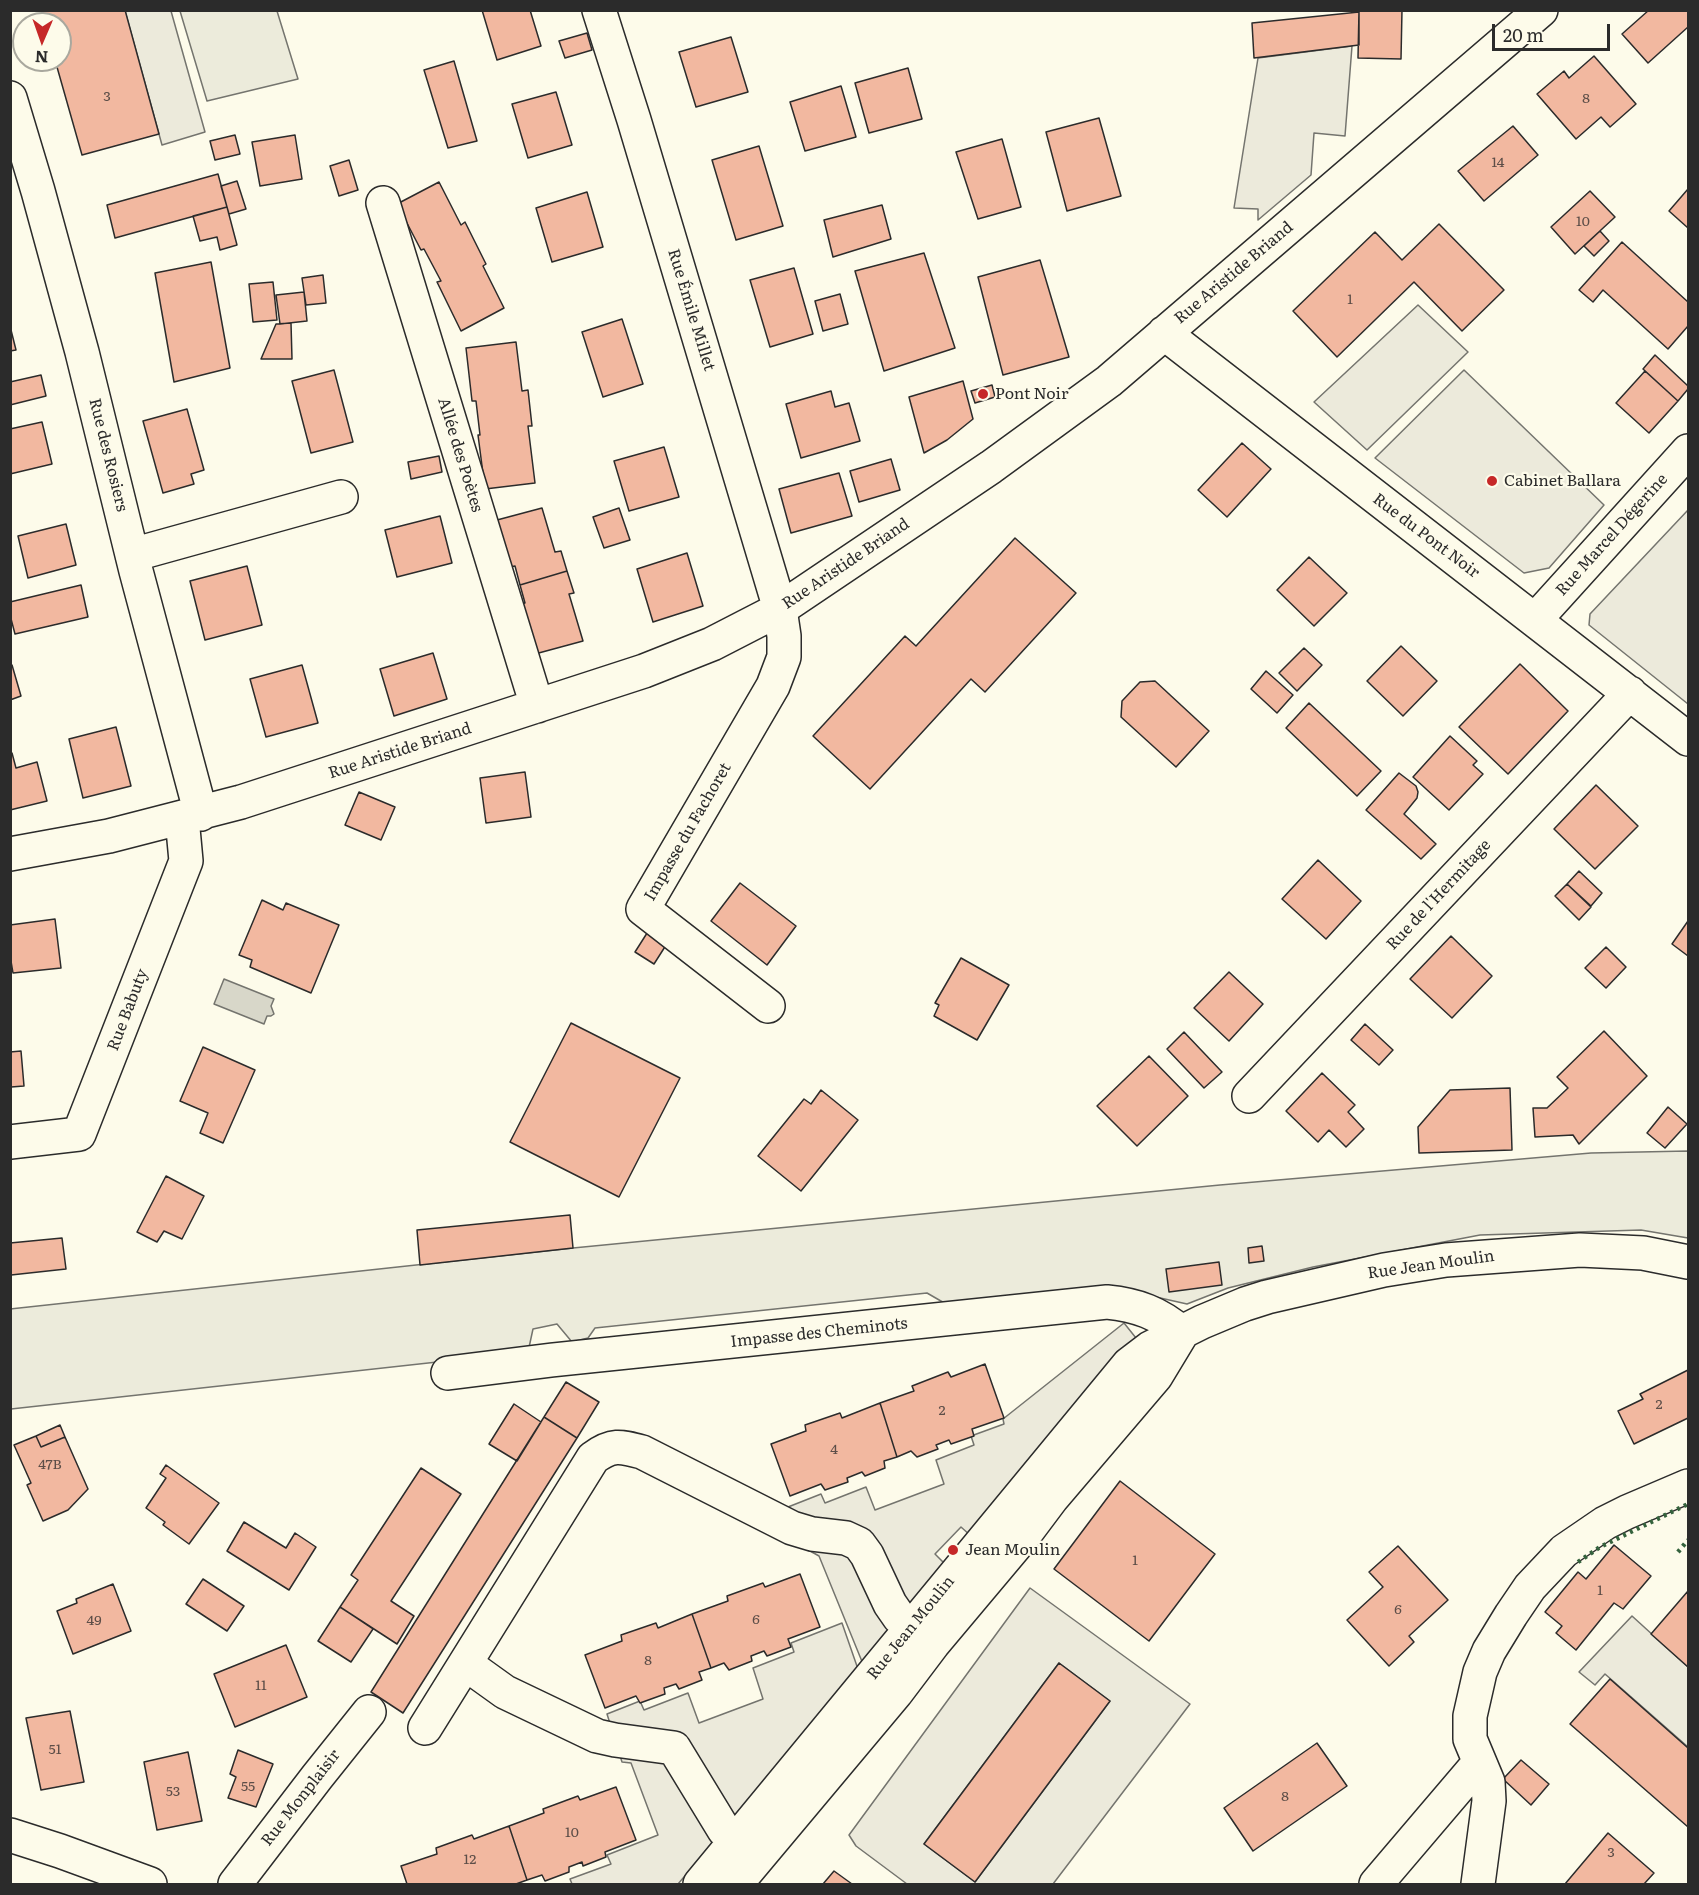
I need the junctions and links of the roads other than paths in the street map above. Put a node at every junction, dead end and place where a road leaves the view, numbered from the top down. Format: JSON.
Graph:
{"nodes":[{"id":1,"x":599,"y":10,"type":"edge"},
{"id":2,"x":1541,"y":10,"type":"edge"},
{"id":3,"x":10,"y":98,"type":"edge"},
{"id":4,"x":383,"y":203,"type":"dead end"},
{"id":5,"x":1164,"y":333,"type":"junction"},
{"id":6,"x":1689,"y":451,"type":"edge"},
{"id":7,"x":341,"y":497,"type":"dead end"},
{"id":8,"x":132,"y":555,"type":"junction"},
{"id":9,"x":780,"y":609,"type":"junction"},
{"id":10,"x":1535,"y":620,"type":"junction"},
{"id":11,"x":1630,"y":693,"type":"junction"},
{"id":12,"x":537,"y":706,"type":"junction"},
{"id":13,"x":1689,"y":739,"type":"edge"},
{"id":14,"x":191,"y":816,"type":"junction"},
{"id":15,"x":10,"y":854,"type":"edge"},
{"id":16,"x":768,"y":1006,"type":"dead end"},
{"id":17,"x":1249,"y":1096,"type":"dead end"},
{"id":18,"x":10,"y":1142,"type":"edge"},
{"id":19,"x":1689,"y":1262,"type":"edge"},
{"id":20,"x":1182,"y":1333,"type":"junction"},
{"id":21,"x":448,"y":1373,"type":"dead end"},
{"id":22,"x":1689,"y":1486,"type":"edge"},
{"id":23,"x":922,"y":1635,"type":"junction"},
{"id":24,"x":466,"y":1664,"type":"junction"},
{"id":25,"x":856,"y":1685,"type":"junction"},
{"id":26,"x":896,"y":1693,"type":"junction"},
{"id":27,"x":369,"y":1712,"type":"dead end"},
{"id":28,"x":425,"y":1728,"type":"dead end"},
{"id":29,"x":1479,"y":1763,"type":"junction"},
{"id":30,"x":10,"y":1835,"type":"edge"},
{"id":31,"x":746,"y":1850,"type":"junction"},
{"id":32,"x":60,"y":1851,"type":"junction"},
{"id":33,"x":85,"y":1884,"type":"edge"},
{"id":34,"x":150,"y":1884,"type":"edge"},
{"id":35,"x":235,"y":1884,"type":"edge"},
{"id":36,"x":700,"y":1884,"type":"edge"},
{"id":37,"x":736,"y":1884,"type":"edge"},
{"id":38,"x":1376,"y":1884,"type":"edge"},
{"id":39,"x":1478,"y":1884,"type":"edge"}],
"edges":[{"from":1,"to":9,"type":"street","name":"Rue Émile Millet"},
{"from":2,"to":5,"type":"street","name":"Rue Aristide Briand"},
{"from":3,"to":8,"type":"street","name":"Rue des Rosiers"},
{"from":4,"to":12,"type":"street","name":"Allée des Poètes"},
{"from":5,"to":9,"type":"street","name":"Rue Aristide Briand"},
{"from":5,"to":10,"type":"street","name":"Rue du Pont Noir"},
{"from":6,"to":10,"type":"street","name":"Rue Marcel Dégerine"},
{"from":7,"to":8,"type":"street"},
{"from":8,"to":14,"type":"street","name":"Rue des Rosiers"},
{"from":9,"to":12,"type":"street","name":"Rue Aristide Briand"},
{"from":9,"to":16,"type":"street","name":"Impasse du Fachoret"},
{"from":10,"to":11,"type":"street","name":"Rue du Pont Noir"},
{"from":11,"to":13,"type":"street","name":"Rue du Pont Noir"},
{"from":11,"to":17,"type":"street","name":"Rue de l'Hermitage"},
{"from":12,"to":14,"type":"street","name":"Rue Aristide Briand"},
{"from":14,"to":15,"type":"street","name":"Rue Aristide Briand"},
{"from":14,"to":18,"type":"street","name":"Rue Babuty"},
{"from":19,"to":20,"type":"street","name":"Rue Jean Moulin"},
{"from":20,"to":21,"type":"street","name":"Impasse des Cheminots"},
{"from":20,"to":23,"type":"street","name":"Rue Jean Moulin"},
{"from":22,"to":29,"type":"street"},
{"from":23,"to":24,"type":"street"},
{"from":23,"to":25,"type":"street","name":"Rue Jean Moulin"},
{"from":23,"to":26,"type":"street","name":"Rue Jean Moulin"},
{"from":24,"to":28,"type":"street"},
{"from":24,"to":31,"type":"street"},
{"from":25,"to":26,"type":"street"},
{"from":25,"to":31,"type":"street","name":"Rue Jean Moulin"},
{"from":26,"to":31,"type":"street","name":"Rue Jean Moulin"},
{"from":27,"to":35,"type":"street","name":"Rue Monplaisir"},
{"from":29,"to":38,"type":"street"},
{"from":29,"to":39,"type":"street"},
{"from":30,"to":32,"type":"street"},
{"from":31,"to":36,"type":"street","name":"Rue Jean Moulin"},
{"from":31,"to":37,"type":"street","name":"Rue Jean Moulin"},
{"from":32,"to":33,"type":"street"},
{"from":32,"to":34,"type":"street"}]}
